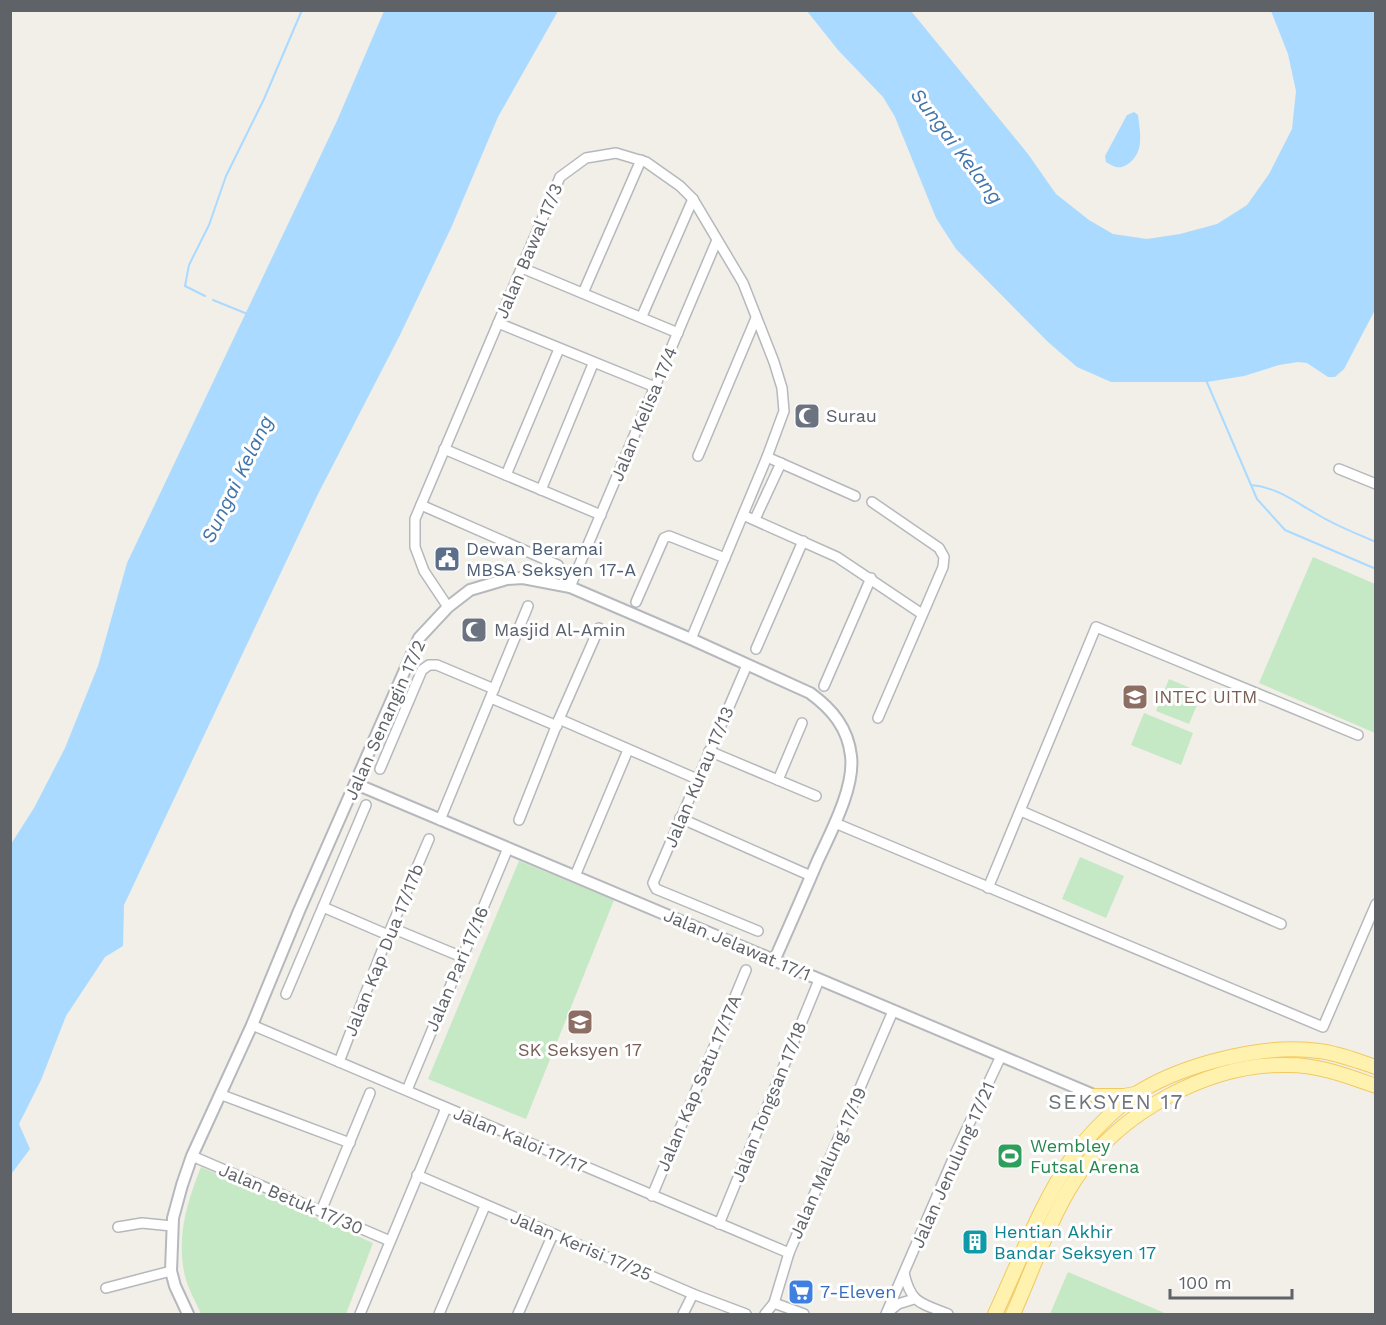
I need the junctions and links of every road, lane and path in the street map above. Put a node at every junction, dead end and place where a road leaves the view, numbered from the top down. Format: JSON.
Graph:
{"nodes":[{"id":1,"x":641,"y":160,"type":"junction"},
{"id":2,"x":693,"y":199,"type":"junction"},
{"id":3,"x":717,"y":240,"type":"junction"},
{"id":4,"x":522,"y":268,"type":"junction"},
{"id":5,"x":583,"y":293,"type":"junction"},
{"id":6,"x":642,"y":316,"type":"junction"},
{"id":7,"x":756,"y":318,"type":"junction"},
{"id":8,"x":498,"y":323,"type":"junction"},
{"id":9,"x":678,"y":333,"type":"junction"},
{"id":10,"x":560,"y":349,"type":"junction"},
{"id":11,"x":593,"y":364,"type":"junction"},
{"id":12,"x":655,"y":387,"type":"junction"},
{"id":13,"x":444,"y":449,"type":"junction"},
{"id":14,"x":698,"y":456,"type":"dead end"},
{"id":15,"x":767,"y":457,"type":"junction"},
{"id":16,"x":781,"y":463,"type":"junction"},
{"id":17,"x":1339,"y":469,"type":"dead end"},
{"id":18,"x":506,"y":475,"type":"junction"},
{"id":19,"x":1376,"y":484,"type":"edge"},
{"id":20,"x":541,"y":490,"type":"junction"},
{"id":21,"x":855,"y":495,"type":"dead end"},
{"id":22,"x":872,"y":502,"type":"dead end"},
{"id":23,"x":421,"y":505,"type":"junction"},
{"id":24,"x":601,"y":515,"type":"junction"},
{"id":25,"x":743,"y":515,"type":"junction"},
{"id":26,"x":756,"y":519,"type":"junction"},
{"id":27,"x":802,"y":541,"type":"junction"},
{"id":28,"x":725,"y":558,"type":"junction"},
{"id":29,"x":558,"y":565,"type":"dead end"},
{"id":30,"x":871,"y":578,"type":"junction"},
{"id":31,"x":570,"y":587,"type":"junction"},
{"id":32,"x":636,"y":602,"type":"dead end"},
{"id":33,"x":528,"y":606,"type":"dead end"},
{"id":34,"x":448,"y":607,"type":"junction"},
{"id":35,"x":922,"y":614,"type":"junction"},
{"id":36,"x":599,"y":628,"type":"dead end"},
{"id":37,"x":692,"y":639,"type":"junction"},
{"id":38,"x":756,"y":648,"type":"dead end"},
{"id":39,"x":747,"y":665,"type":"junction"},
{"id":40,"x":824,"y":686,"type":"dead end"},
{"id":41,"x":492,"y":694,"type":"junction"},
{"id":42,"x":878,"y":718,"type":"dead end"},
{"id":43,"x":558,"y":722,"type":"junction"},
{"id":44,"x":802,"y":723,"type":"dead end"},
{"id":45,"x":1358,"y":735,"type":"dead end"},
{"id":46,"x":628,"y":750,"type":"junction"},
{"id":47,"x":709,"y":751,"type":"junction"},
{"id":48,"x":380,"y":768,"type":"dead end"},
{"id":49,"x":697,"y":778,"type":"junction"},
{"id":50,"x":778,"y":780,"type":"junction"},
{"id":51,"x":356,"y":784,"type":"junction"},
{"id":52,"x":816,"y":796,"type":"dead end"},
{"id":53,"x":366,"y":805,"type":"dead end"},
{"id":54,"x":1021,"y":811,"type":"junction"},
{"id":55,"x":680,"y":819,"type":"junction"},
{"id":56,"x":440,"y":820,"type":"junction"},
{"id":57,"x":519,"y":820,"type":"dead end"},
{"id":58,"x":835,"y":823,"type":"junction"},
{"id":59,"x":429,"y":839,"type":"dead end"},
{"id":60,"x":508,"y":848,"type":"junction"},
{"id":61,"x":575,"y":876,"type":"junction"},
{"id":62,"x":811,"y":876,"type":"junction"},
{"id":63,"x":988,"y":888,"type":"junction"},
{"id":64,"x":1376,"y":903,"type":"edge"},
{"id":65,"x":323,"y":907,"type":"junction"},
{"id":66,"x":1281,"y":924,"type":"dead end"},
{"id":67,"x":758,"y":931,"type":"dead end"},
{"id":68,"x":390,"y":932,"type":"junction"},
{"id":69,"x":462,"y":957,"type":"junction"},
{"id":70,"x":774,"y":961,"type":"junction"},
{"id":71,"x":746,"y":970,"type":"dead end"},
{"id":72,"x":819,"y":980,"type":"junction"},
{"id":73,"x":286,"y":994,"type":"dead end"},
{"id":74,"x":893,"y":1011,"type":"junction"},
{"id":75,"x":252,"y":1025,"type":"junction"},
{"id":76,"x":1001,"y":1056,"type":"junction"},
{"id":77,"x":339,"y":1062,"type":"junction"},
{"id":78,"x":1370,"y":1065,"type":"edge"},
{"id":79,"x":1376,"y":1076,"type":"edge"},
{"id":80,"x":1376,"y":1086,"type":"edge"},
{"id":81,"x":407,"y":1090,"type":"junction"},
{"id":82,"x":370,"y":1093,"type":"dead end"},
{"id":83,"x":1136,"y":1094,"type":"junction"},
{"id":84,"x":222,"y":1095,"type":"junction"},
{"id":85,"x":1096,"y":1096,"type":"junction"},
{"id":86,"x":446,"y":1108,"type":"junction"},
{"id":87,"x":1117,"y":1109,"type":"junction"},
{"id":88,"x":1143,"y":1111,"type":"junction"},
{"id":89,"x":1098,"y":1128,"type":"junction"},
{"id":90,"x":350,"y":1143,"type":"junction"},
{"id":91,"x":192,"y":1156,"type":"junction"},
{"id":92,"x":417,"y":1175,"type":"junction"},
{"id":93,"x":652,"y":1196,"type":"junction"},
{"id":94,"x":485,"y":1206,"type":"junction"},
{"id":95,"x":321,"y":1211,"type":"junction"},
{"id":96,"x":718,"y":1224,"type":"junction"},
{"id":97,"x":172,"y":1226,"type":"junction"},
{"id":98,"x":118,"y":1227,"type":"dead end"},
{"id":99,"x":553,"y":1234,"type":"junction"},
{"id":100,"x":390,"y":1241,"type":"junction"},
{"id":101,"x":789,"y":1253,"type":"junction"},
{"id":102,"x":171,"y":1271,"type":"junction"},
{"id":103,"x":904,"y":1273,"type":"junction"},
{"id":104,"x":106,"y":1288,"type":"dead end"},
{"id":105,"x":693,"y":1294,"type":"junction"},
{"id":106,"x":914,"y":1299,"type":"junction"},
{"id":107,"x":774,"y":1302,"type":"junction"},
{"id":108,"x":188,"y":1314,"type":"edge"},
{"id":109,"x":360,"y":1314,"type":"edge"},
{"id":110,"x":439,"y":1314,"type":"edge"},
{"id":111,"x":518,"y":1314,"type":"edge"},
{"id":112,"x":683,"y":1314,"type":"edge"},
{"id":113,"x":746,"y":1314,"type":"edge"},
{"id":114,"x":765,"y":1314,"type":"edge"},
{"id":115,"x":799,"y":1314,"type":"edge"},
{"id":116,"x":886,"y":1314,"type":"edge"},
{"id":117,"x":947,"y":1314,"type":"edge"},
{"id":118,"x":995,"y":1314,"type":"edge"},
{"id":119,"x":1013,"y":1314,"type":"edge"}],
"edges":[{"from":1,"to":2,"type":"street","name":"Jalan Bawal 17/3"},
{"from":1,"to":4,"type":"street","name":"Jalan Bawal 17/3"},
{"from":1,"to":5,"type":"street"},
{"from":2,"to":3,"type":"street","name":"Jalan Bawal 17/3"},
{"from":2,"to":6,"type":"street"},
{"from":3,"to":7,"type":"street","name":"Jalan Bawal 17/3"},
{"from":3,"to":9,"type":"street","name":"Jalan Kelisa 17/4"},
{"from":4,"to":5,"type":"street"},
{"from":4,"to":8,"type":"street","name":"Jalan Bawal 17/3"},
{"from":5,"to":6,"type":"street"},
{"from":6,"to":9,"type":"street"},
{"from":7,"to":14,"type":"street"},
{"from":7,"to":15,"type":"street","name":"Jalan Bawal 17/3"},
{"from":8,"to":10,"type":"street"},
{"from":8,"to":13,"type":"street","name":"Jalan Bawal 17/3"},
{"from":9,"to":12,"type":"street","name":"Jalan Kelisa 17/4"},
{"from":10,"to":11,"type":"street"},
{"from":10,"to":18,"type":"street"},
{"from":11,"to":12,"type":"street"},
{"from":11,"to":20,"type":"street"},
{"from":12,"to":24,"type":"street","name":"Jalan Kelisa 17/4"},
{"from":13,"to":18,"type":"street"},
{"from":13,"to":23,"type":"street","name":"Jalan Bawal 17/3"},
{"from":15,"to":16,"type":"street"},
{"from":15,"to":25,"type":"street","name":"Jalan Bawal 17/3"},
{"from":16,"to":21,"type":"street"},
{"from":16,"to":26,"type":"street"},
{"from":17,"to":19,"type":"street"},
{"from":18,"to":20,"type":"street"},
{"from":20,"to":24,"type":"street"},
{"from":22,"to":35,"type":"street"},
{"from":23,"to":29,"type":"street"},
{"from":23,"to":34,"type":"street","name":"Jalan Bawal 17/3"},
{"from":24,"to":31,"type":"street","name":"Jalan Kelisa 17/4"},
{"from":25,"to":26,"type":"street"},
{"from":25,"to":28,"type":"street","name":"Jalan Bawal 17/3"},
{"from":26,"to":27,"type":"street"},
{"from":27,"to":30,"type":"street"},
{"from":27,"to":38,"type":"street"},
{"from":28,"to":32,"type":"street"},
{"from":28,"to":37,"type":"street","name":"Jalan Bawal 17/3"},
{"from":30,"to":35,"type":"street"},
{"from":30,"to":40,"type":"street"},
{"from":31,"to":34,"type":"street","name":"Jalan Senangin 17/2"},
{"from":31,"to":37,"type":"street","name":"Jalan Senangin 17/2"},
{"from":33,"to":41,"type":"street"},
{"from":34,"to":51,"type":"street","name":"Jalan Senangin 17/2"},
{"from":35,"to":42,"type":"street"},
{"from":36,"to":43,"type":"street"},
{"from":37,"to":39,"type":"street","name":"Jalan Senangin 17/2"},
{"from":39,"to":47,"type":"street","name":"Jalan Kurau 17/13"},
{"from":39,"to":58,"type":"street","name":"Jalan Senangin 17/2"},
{"from":41,"to":43,"type":"street"},
{"from":41,"to":48,"type":"street"},
{"from":41,"to":56,"type":"street"},
{"from":43,"to":46,"type":"street"},
{"from":43,"to":57,"type":"street"},
{"from":44,"to":50,"type":"street"},
{"from":45,"to":54,"type":"street"},
{"from":46,"to":49,"type":"street"},
{"from":46,"to":61,"type":"street"},
{"from":47,"to":49,"type":"street","name":"Jalan Kurau 17/13"},
{"from":47,"to":50,"type":"street"},
{"from":49,"to":55,"type":"street","name":"Jalan Kurau 17/13"},
{"from":50,"to":52,"type":"street"},
{"from":51,"to":56,"type":"street","name":"Jalan Jelawat 17/1"},
{"from":51,"to":75,"type":"street","name":"Jalan Senangin 17/2"},
{"from":53,"to":65,"type":"street"},
{"from":54,"to":63,"type":"street"},
{"from":54,"to":66,"type":"street"},
{"from":55,"to":62,"type":"street"},
{"from":55,"to":67,"type":"street","name":"Jalan Kurau 17/13"},
{"from":56,"to":60,"type":"street","name":"Jalan Jelawat 17/1"},
{"from":58,"to":62,"type":"street","name":"Jalan Senangin 17/2"},
{"from":58,"to":63,"type":"street"},
{"from":59,"to":68,"type":"street","name":"Jalan Kap Dua 17/17b"},
{"from":60,"to":61,"type":"street","name":"Jalan Jelawat 17/1"},
{"from":60,"to":69,"type":"street","name":"Jalan Pari 17/16"},
{"from":61,"to":70,"type":"street","name":"Jalan Jelawat 17/1"},
{"from":62,"to":70,"type":"street","name":"Jalan Senangin 17/2"},
{"from":63,"to":64,"type":"street"},
{"from":65,"to":68,"type":"street"},
{"from":65,"to":73,"type":"street"},
{"from":68,"to":69,"type":"street"},
{"from":68,"to":77,"type":"street","name":"Jalan Kap Dua 17/17b"},
{"from":69,"to":81,"type":"street","name":"Jalan Pari 17/16"},
{"from":70,"to":72,"type":"street","name":"Jalan Jelawat 17/1"},
{"from":71,"to":93,"type":"street","name":"Jalan Kap Satu 17/17A"},
{"from":72,"to":74,"type":"street","name":"Jalan Jelawat 17/1"},
{"from":72,"to":96,"type":"street","name":"Jalan Tongsan 17/18"},
{"from":74,"to":76,"type":"street","name":"Jalan Jelawat 17/1"},
{"from":74,"to":101,"type":"street","name":"Jalan Malung 17/19"},
{"from":75,"to":77,"type":"street","name":"Jalan Kaloi 17/17"},
{"from":75,"to":84,"type":"street","name":"Jalan Senangin 17/2"},
{"from":76,"to":85,"type":"street","name":"Jalan Jelawat 17/1"},
{"from":76,"to":103,"type":"street","name":"Jalan Jenulung 17/21"},
{"from":77,"to":81,"type":"street","name":"Jalan Kaloi 17/17"},
{"from":78,"to":79,"type":"main road"},
{"from":78,"to":83,"type":"main road"},
{"from":80,"to":88,"type":"main road"},
{"from":81,"to":86,"type":"street","name":"Jalan Kaloi 17/17"},
{"from":82,"to":90,"type":"street"},
{"from":83,"to":85,"type":"main road"},
{"from":83,"to":87,"type":"main road"},
{"from":84,"to":90,"type":"street"},
{"from":84,"to":91,"type":"street","name":"Jalan Senangin 17/2"},
{"from":85,"to":87,"type":"street","name":"Jalan Jelawat 17/1"},
{"from":85,"to":89,"type":"main road"},
{"from":86,"to":92,"type":"street"},
{"from":86,"to":93,"type":"street","name":"Jalan Kaloi 17/17"},
{"from":87,"to":88,"type":"main road"},
{"from":87,"to":89,"type":"main road"},
{"from":88,"to":119,"type":"main road"},
{"from":89,"to":118,"type":"main road"},
{"from":90,"to":95,"type":"street"},
{"from":91,"to":95,"type":"street","name":"Jalan Betuk 17/30"},
{"from":91,"to":97,"type":"street","name":"Jalan Senangin 17/2"},
{"from":92,"to":94,"type":"street","name":"Jalan Kerisi 17/25"},
{"from":92,"to":100,"type":"street"},
{"from":93,"to":96,"type":"street","name":"Jalan Kaloi 17/17"},
{"from":94,"to":99,"type":"street","name":"Jalan Kerisi 17/25"},
{"from":94,"to":110,"type":"street"},
{"from":95,"to":100,"type":"street","name":"Jalan Betuk 17/30"},
{"from":96,"to":101,"type":"street","name":"Jalan Kaloi 17/17"},
{"from":97,"to":98,"type":"street"},
{"from":97,"to":102,"type":"street","name":"Jalan Senangin 17/2"},
{"from":99,"to":105,"type":"street","name":"Jalan Kerisi 17/25"},
{"from":99,"to":111,"type":"street"},
{"from":100,"to":109,"type":"street"},
{"from":101,"to":107,"type":"street","name":"Jalan Malung 17/19"},
{"from":102,"to":104,"type":"street"},
{"from":102,"to":108,"type":"street","name":"Jalan Senangin 17/2"},
{"from":103,"to":106,"type":"street"},
{"from":103,"to":116,"type":"street","name":"Jalan Jenulung 17/21"},
{"from":105,"to":112,"type":"street"},
{"from":105,"to":113,"type":"street","name":"Jalan Kerisi 17/25"},
{"from":106,"to":116,"type":"street"},
{"from":106,"to":117,"type":"street"},
{"from":107,"to":114,"type":"street","name":"Jalan Malung 17/19"},
{"from":107,"to":115,"type":"street"}]}
